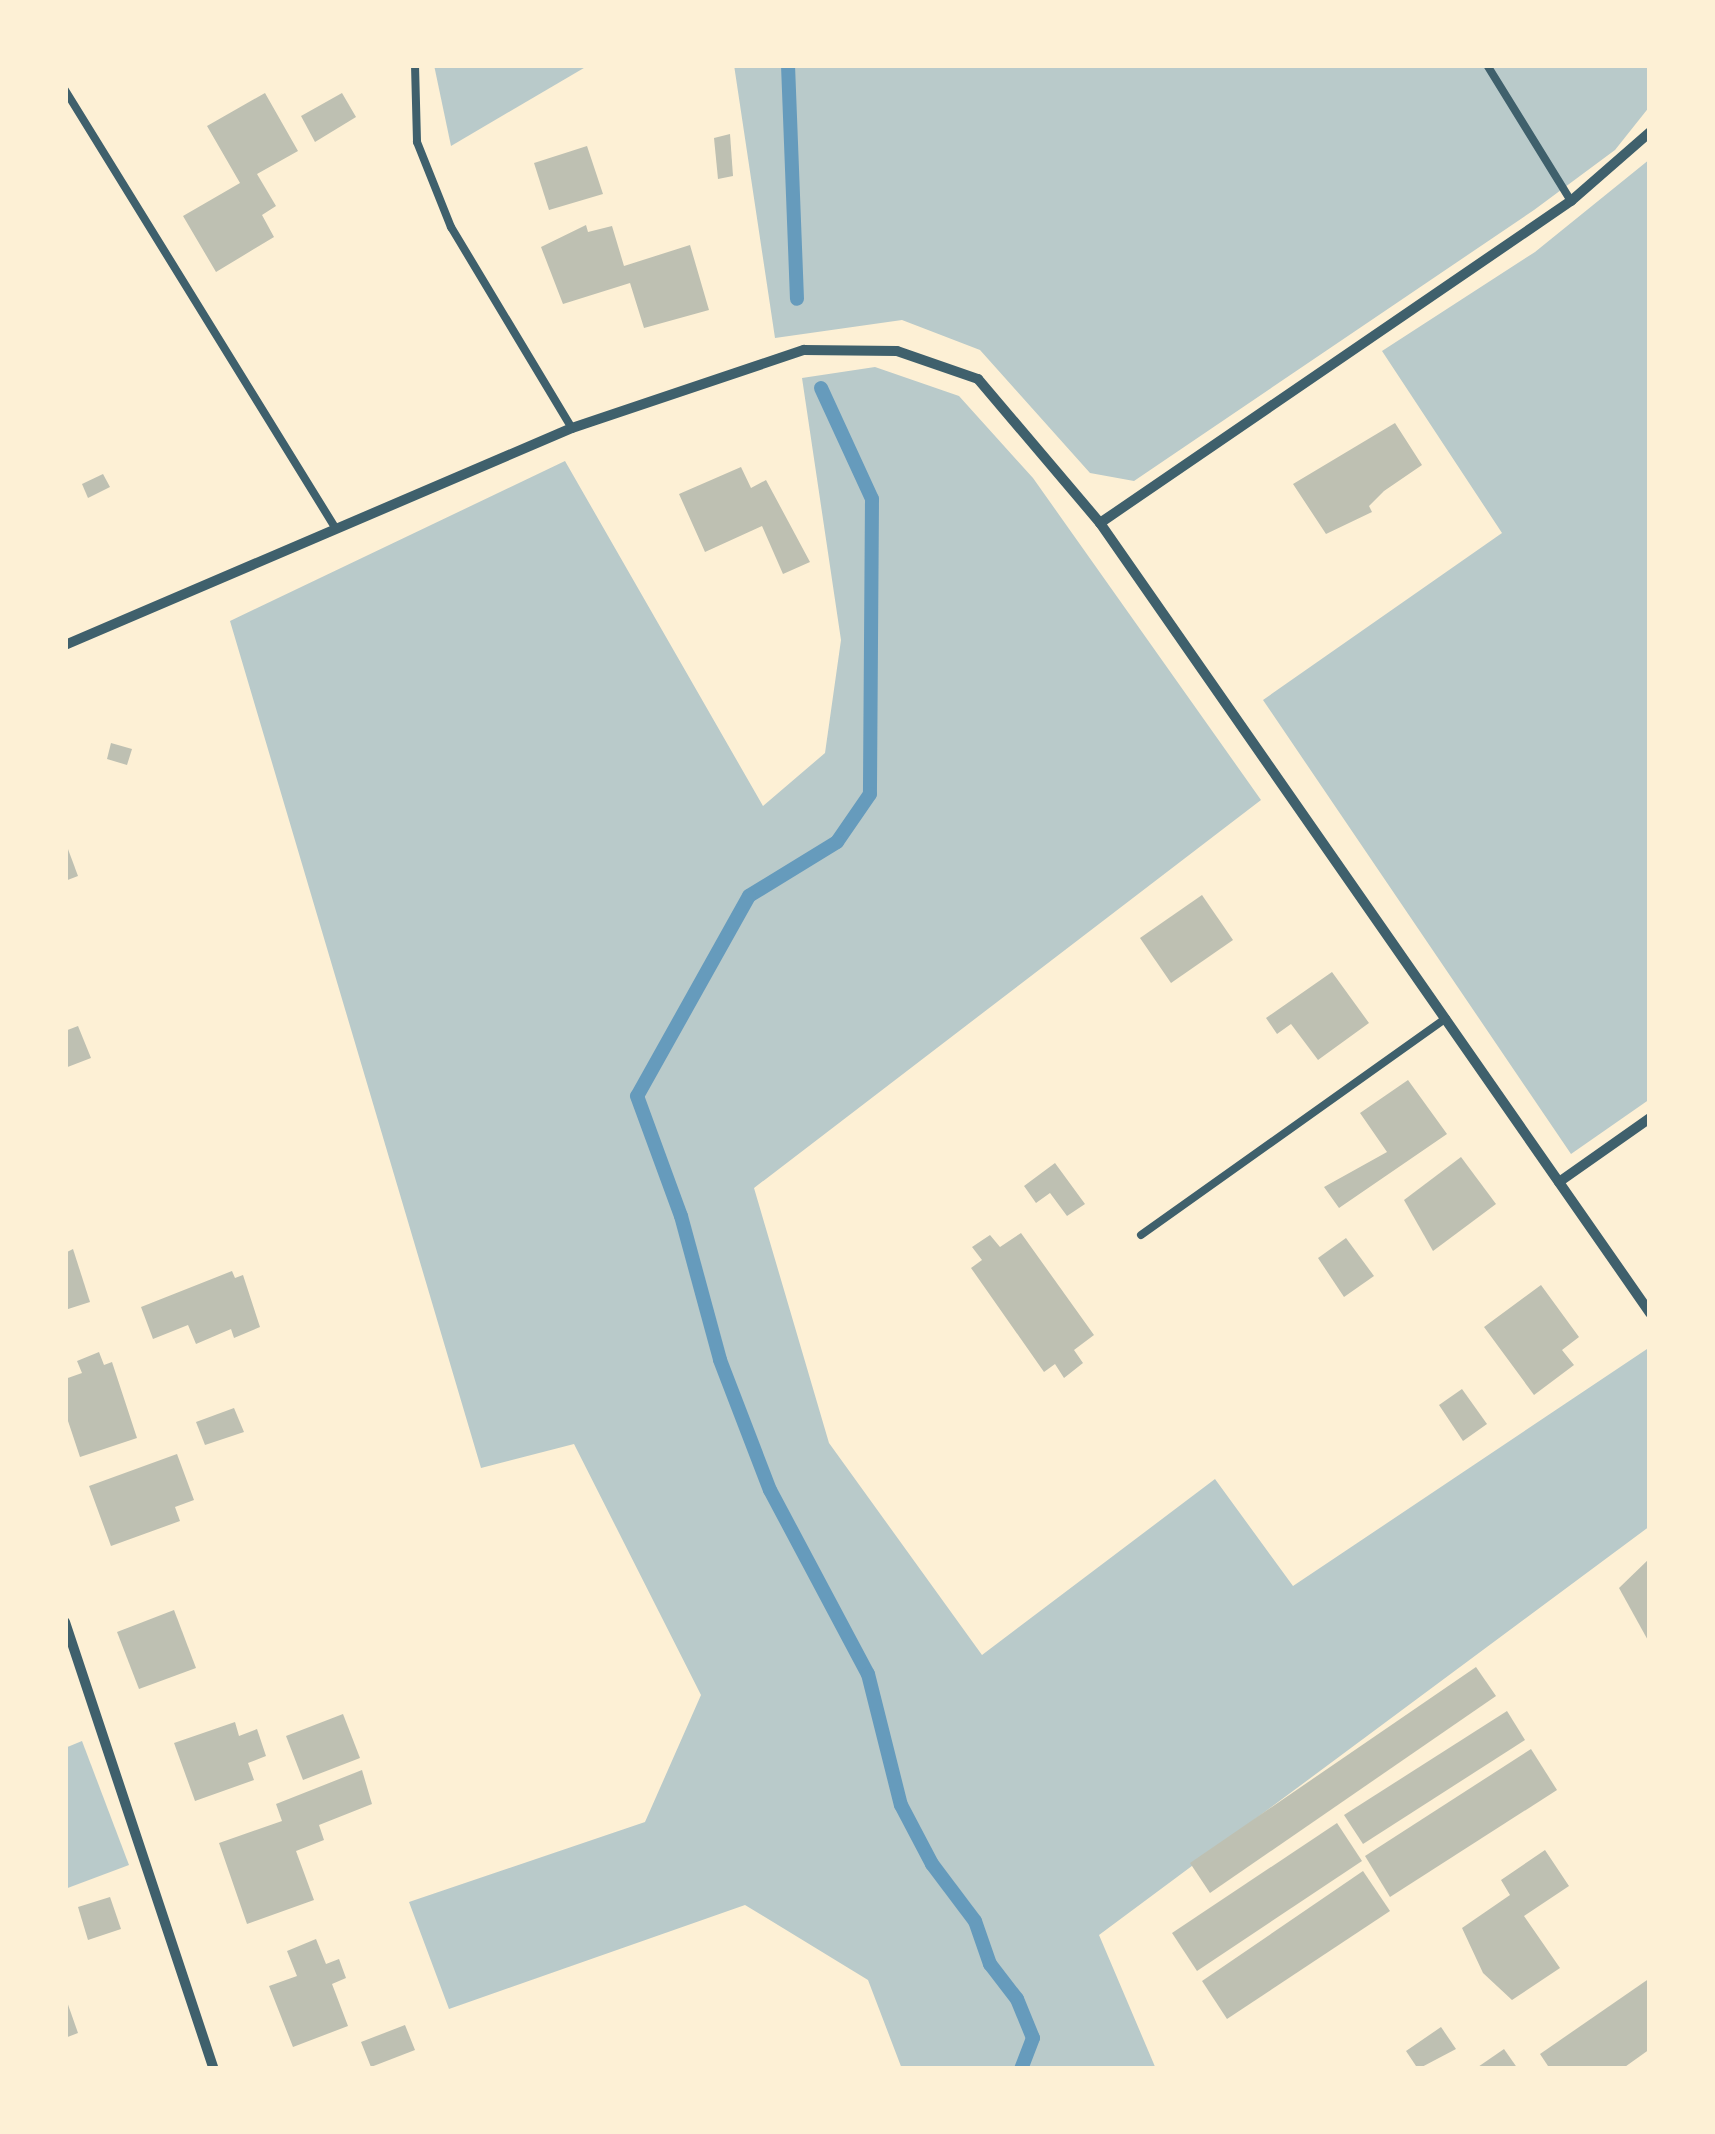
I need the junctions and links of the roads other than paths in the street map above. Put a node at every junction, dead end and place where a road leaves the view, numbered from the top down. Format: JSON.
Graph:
{"nodes":[{"id":1,"x":415,"y":65,"type":"edge"},
{"id":2,"x":1487,"y":65,"type":"edge"},
{"id":3,"x":65,"y":90,"type":"edge"},
{"id":4,"x":1650,"y":132,"type":"edge"},
{"id":5,"x":1571,"y":201,"type":"junction"},
{"id":6,"x":572,"y":428,"type":"junction"},
{"id":7,"x":1100,"y":523,"type":"junction"},
{"id":8,"x":336,"y":529,"type":"junction"},
{"id":9,"x":65,"y":645,"type":"edge"},
{"id":10,"x":1446,"y":1018,"type":"junction"},
{"id":11,"x":1650,"y":1118,"type":"edge"},
{"id":12,"x":1559,"y":1182,"type":"junction"},
{"id":13,"x":1140,"y":1235,"type":"dead end"},
{"id":14,"x":1650,"y":1313,"type":"edge"},
{"id":15,"x":65,"y":1622,"type":"edge"},
{"id":16,"x":214,"y":2069,"type":"edge"}],
"edges":[{"from":1,"to":6,"type":"lane"},
{"from":2,"to":5,"type":"lane"},
{"from":3,"to":8,"type":"lane"},
{"from":4,"to":5,"type":"street"},
{"from":5,"to":7,"type":"street"},
{"from":6,"to":7,"type":"street"},
{"from":6,"to":8,"type":"street"},
{"from":7,"to":10,"type":"street"},
{"from":8,"to":9,"type":"street"},
{"from":10,"to":12,"type":"street"},
{"from":10,"to":13,"type":"lane"},
{"from":11,"to":12,"type":"street"},
{"from":12,"to":14,"type":"street"},
{"from":15,"to":16,"type":"street"}]}
